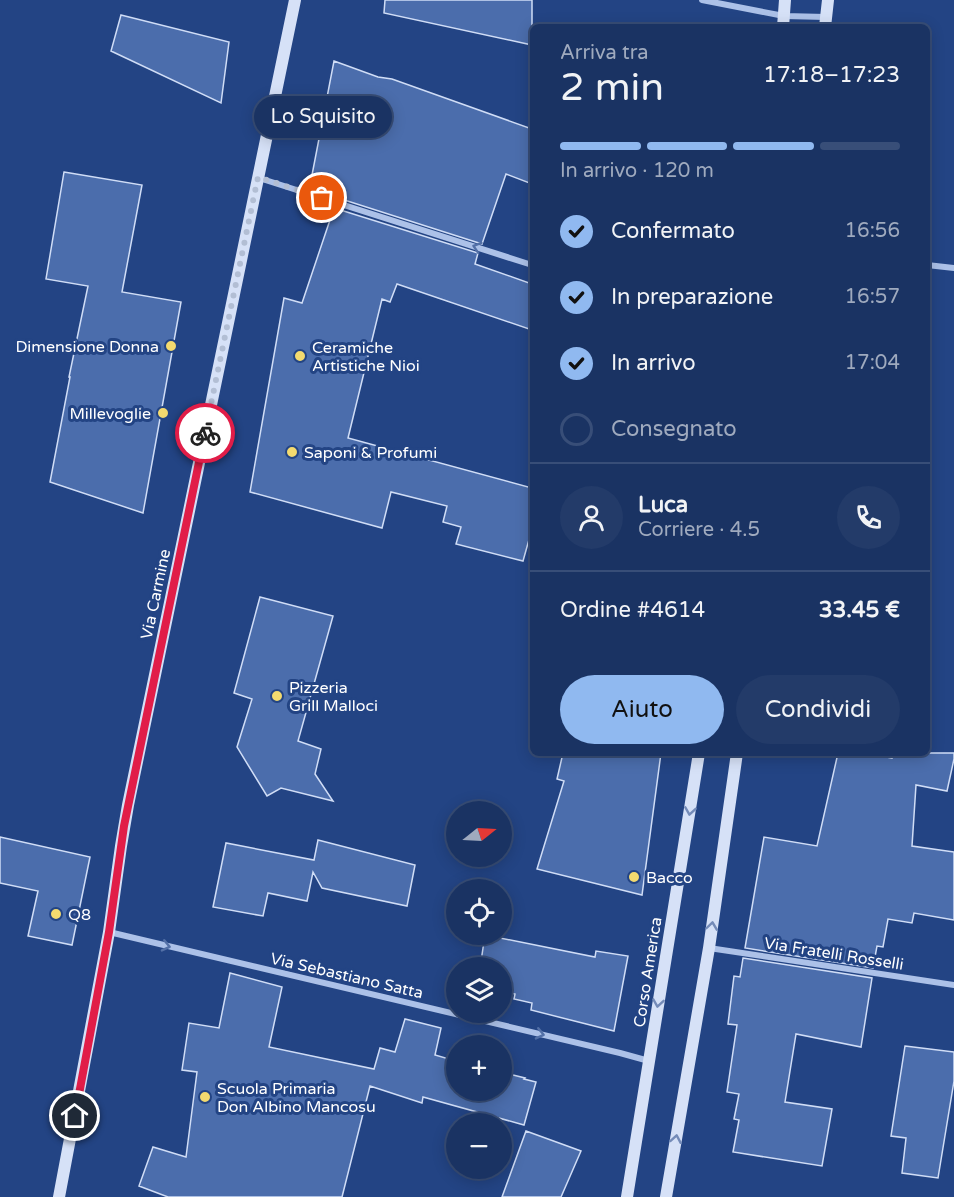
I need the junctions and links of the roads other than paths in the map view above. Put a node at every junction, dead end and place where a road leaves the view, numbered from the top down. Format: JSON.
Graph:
{"nodes":[{"id":1,"x":295,"y":0,"type":"edge"},
{"id":2,"x":702,"y":0,"type":"edge"},
{"id":3,"x":785,"y":0,"type":"edge"},
{"id":4,"x":828,"y":0,"type":"edge"},
{"id":5,"x":783,"y":21,"type":"edge"},
{"id":6,"x":826,"y":22,"type":"edge"},
{"id":7,"x":258,"y":177,"type":"junction"},
{"id":8,"x":530,"y":264,"type":"edge"},
{"id":9,"x":930,"y":265,"type":"edge"},
{"id":10,"x":954,"y":268,"type":"edge"},
{"id":11,"x":699,"y":756,"type":"edge"},
{"id":12,"x":737,"y":756,"type":"edge"},
{"id":13,"x":109,"y":932,"type":"junction"},
{"id":14,"x":710,"y":948,"type":"junction"},
{"id":15,"x":954,"y":986,"type":"edge"},
{"id":16,"x":649,"y":1061,"type":"junction"},
{"id":17,"x":59,"y":1197,"type":"edge"},
{"id":18,"x":627,"y":1197,"type":"edge"},
{"id":19,"x":666,"y":1197,"type":"edge"}],
"edges":[{"from":1,"to":7,"type":"main road","name":"Via Carmine"},
{"from":2,"to":5,"type":"street"},
{"from":3,"to":5,"type":"main road"},
{"from":4,"to":6,"type":"main road"},
{"from":5,"to":6,"type":"street"},
{"from":8,"to":7,"type":"street","one_way":true},
{"from":7,"to":13,"type":"main road","name":"Via Carmine"},
{"from":9,"to":10,"type":"street"},
{"from":11,"to":16,"type":"main road","name":"Corso America","one_way":true},
{"from":14,"to":12,"type":"main road","one_way":true},
{"from":13,"to":16,"type":"street","name":"Via Sebastiano Satta","one_way":true},
{"from":13,"to":17,"type":"main road","name":"Via Carmine"},
{"from":14,"to":15,"type":"street","name":"Via Fratelli Rosselli"},
{"from":19,"to":14,"type":"main road","one_way":true},
{"from":16,"to":18,"type":"main road","name":"Corso America"}]}
